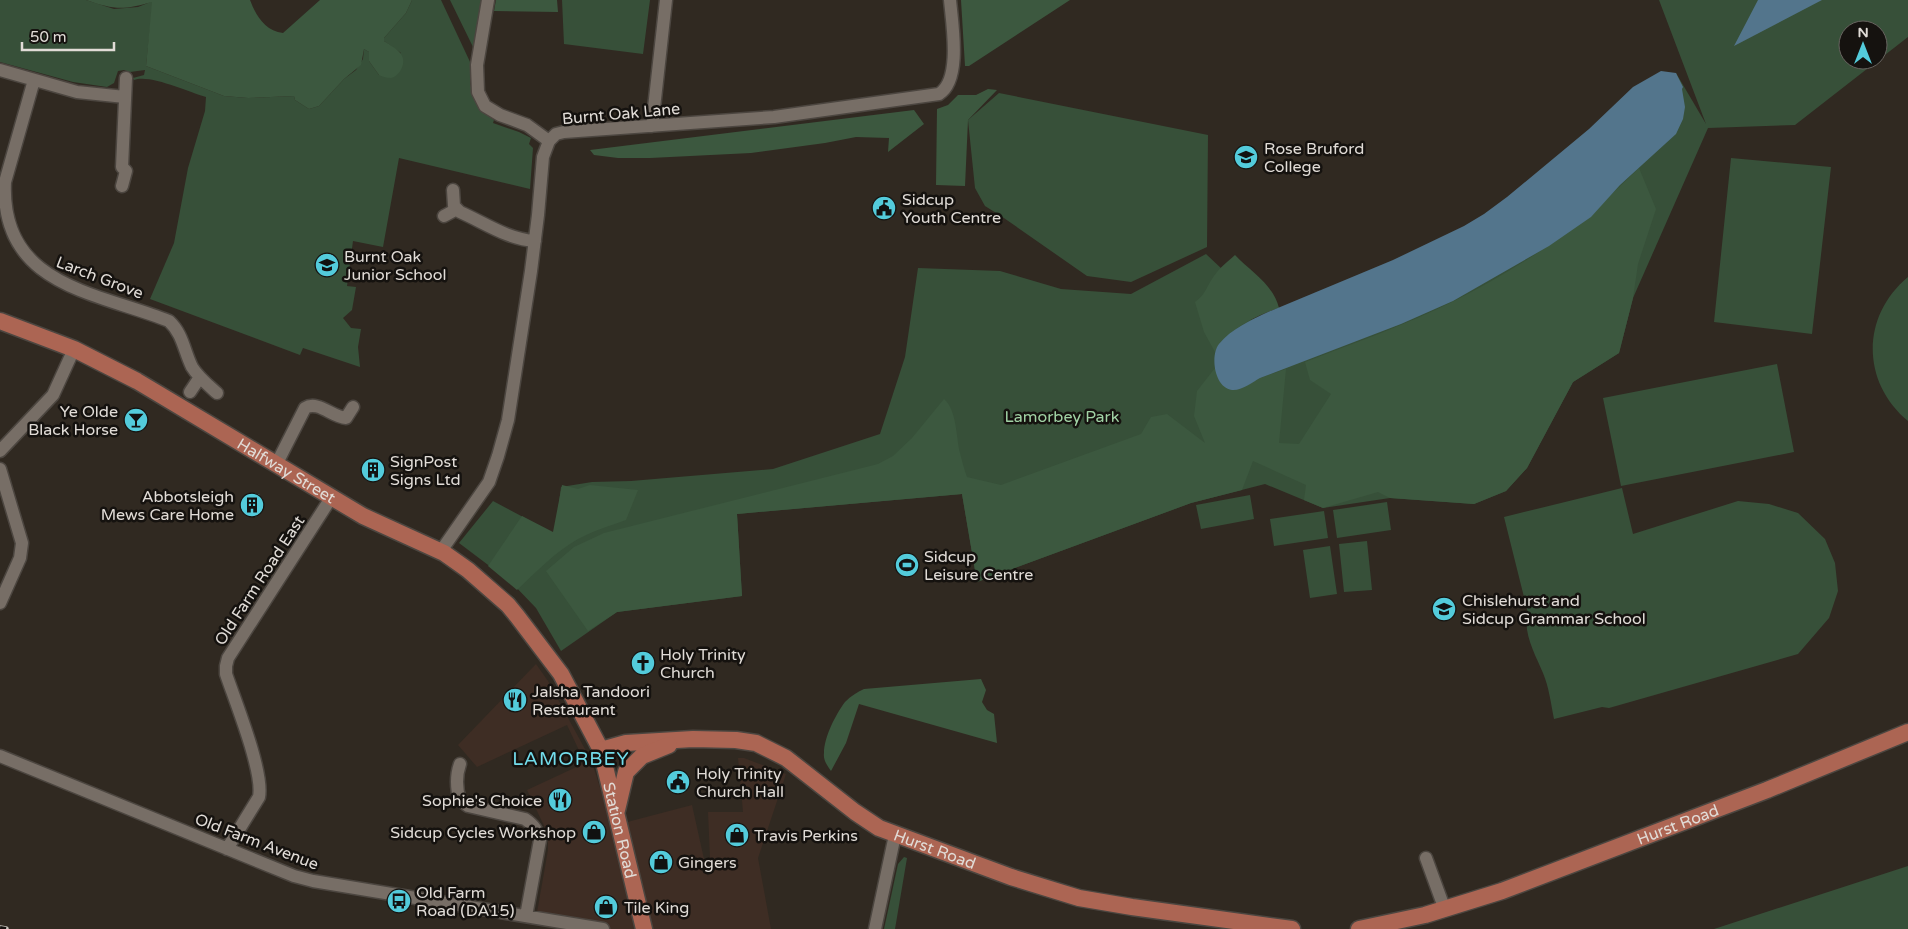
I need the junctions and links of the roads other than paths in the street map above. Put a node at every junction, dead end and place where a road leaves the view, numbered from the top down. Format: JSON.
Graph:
{"nodes":[{"id":1,"x":488,"y":0,"type":"edge"},
{"id":2,"x":666,"y":0,"type":"edge"},
{"id":3,"x":950,"y":0,"type":"edge"},
{"id":4,"x":0,"y":70,"type":"edge"},
{"id":5,"x":126,"y":78,"type":"dead end"},
{"id":6,"x":34,"y":80,"type":"junction"},
{"id":7,"x":125,"y":97,"type":"junction"},
{"id":8,"x":652,"y":126,"type":"junction"},
{"id":9,"x":549,"y":141,"type":"junction"},
{"id":10,"x":122,"y":186,"type":"dead end"},
{"id":11,"x":453,"y":190,"type":"dead end"},
{"id":12,"x":457,"y":209,"type":"junction"},
{"id":13,"x":444,"y":216,"type":"dead end"},
{"id":14,"x":5,"y":232,"type":"edge"},
{"id":15,"x":535,"y":241,"type":"junction"},
{"id":16,"x":0,"y":321,"type":"edge"},
{"id":17,"x":74,"y":349,"type":"junction"},
{"id":18,"x":200,"y":377,"type":"junction"},
{"id":19,"x":190,"y":392,"type":"dead end"},
{"id":20,"x":217,"y":393,"type":"dead end"},
{"id":21,"x":353,"y":407,"type":"dead end"},
{"id":22,"x":0,"y":451,"type":"edge"},
{"id":23,"x":276,"y":465,"type":"junction"},
{"id":24,"x":0,"y":469,"type":"edge"},
{"id":25,"x":331,"y":498,"type":"junction"},
{"id":26,"x":441,"y":551,"type":"junction"},
{"id":27,"x":0,"y":603,"type":"edge"},
{"id":28,"x":547,"y":654,"type":"joint"},
{"id":29,"x":1908,"y":732,"type":"edge"},
{"id":30,"x":685,"y":739,"type":"junction"},
{"id":31,"x":601,"y":750,"type":"junction"},
{"id":32,"x":0,"y":756,"type":"edge"},
{"id":33,"x":460,"y":764,"type":"dead end"},
{"id":34,"x":616,"y":814,"type":"junction"},
{"id":35,"x":895,"y":835,"type":"junction"},
{"id":36,"x":227,"y":849,"type":"junction"},
{"id":37,"x":1426,"y":858,"type":"dead end"},
{"id":38,"x":1445,"y":910,"type":"junction"},
{"id":39,"x":526,"y":916,"type":"junction"},
{"id":40,"x":603,"y":929,"type":"edge"},
{"id":41,"x":643,"y":929,"type":"edge"},
{"id":42,"x":875,"y":929,"type":"edge"},
{"id":43,"x":1292,"y":929,"type":"edge"},
{"id":44,"x":1359,"y":929,"type":"edge"}],
"edges":[{"from":1,"to":9,"type":"street"},
{"from":2,"to":8,"type":"street"},
{"from":3,"to":8,"type":"street","name":"Burnt Oak Lane"},
{"from":4,"to":6,"type":"street"},
{"from":5,"to":7,"type":"street"},
{"from":6,"to":7,"type":"street"},
{"from":6,"to":14,"type":"street","name":"Larch Grove"},
{"from":7,"to":10,"type":"street"},
{"from":8,"to":9,"type":"street","name":"Burnt Oak Lane"},
{"from":9,"to":15,"type":"street","name":"Burnt Oak Lane"},
{"from":11,"to":12,"type":"street"},
{"from":12,"to":13,"type":"street"},
{"from":12,"to":15,"type":"street"},
{"from":14,"to":18,"type":"street","name":"Larch Grove"},
{"from":15,"to":26,"type":"street","name":"Burnt Oak Lane"},
{"from":16,"to":17,"type":"main road","name":"Halfway Street"},
{"from":17,"to":22,"type":"street"},
{"from":17,"to":23,"type":"main road","name":"Halfway Street"},
{"from":18,"to":19,"type":"street"},
{"from":18,"to":20,"type":"street","name":"Larch Grove"},
{"from":21,"to":23,"type":"street"},
{"from":23,"to":25,"type":"main road","name":"Halfway Street"},
{"from":24,"to":27,"type":"street"},
{"from":25,"to":26,"type":"main road","name":"Halfway Street"},
{"from":25,"to":36,"type":"street","name":"Old Farm Road East"},
{"from":26,"to":28,"type":"main road","name":"Halfway Street"},
{"from":28,"to":31,"type":"main road","name":"Station Road"},
{"from":29,"to":38,"type":"main road","name":"Hurst Road"},
{"from":30,"to":31,"type":"main road","name":"Hurst Road"},
{"from":30,"to":34,"type":"main road"},
{"from":30,"to":35,"type":"main road","name":"Hurst Road"},
{"from":31,"to":34,"type":"main road","name":"Station Road"},
{"from":32,"to":36,"type":"street","name":"Old Farm Avenue"},
{"from":33,"to":39,"type":"street"},
{"from":34,"to":41,"type":"main road","name":"Station Road"},
{"from":35,"to":42,"type":"street"},
{"from":35,"to":43,"type":"main road","name":"Hurst Road"},
{"from":36,"to":39,"type":"street","name":"Old Farm Avenue"},
{"from":37,"to":38,"type":"street"},
{"from":38,"to":44,"type":"main road","name":"Hurst Road"},
{"from":39,"to":40,"type":"street","name":"Old Farm Avenue"}]}
